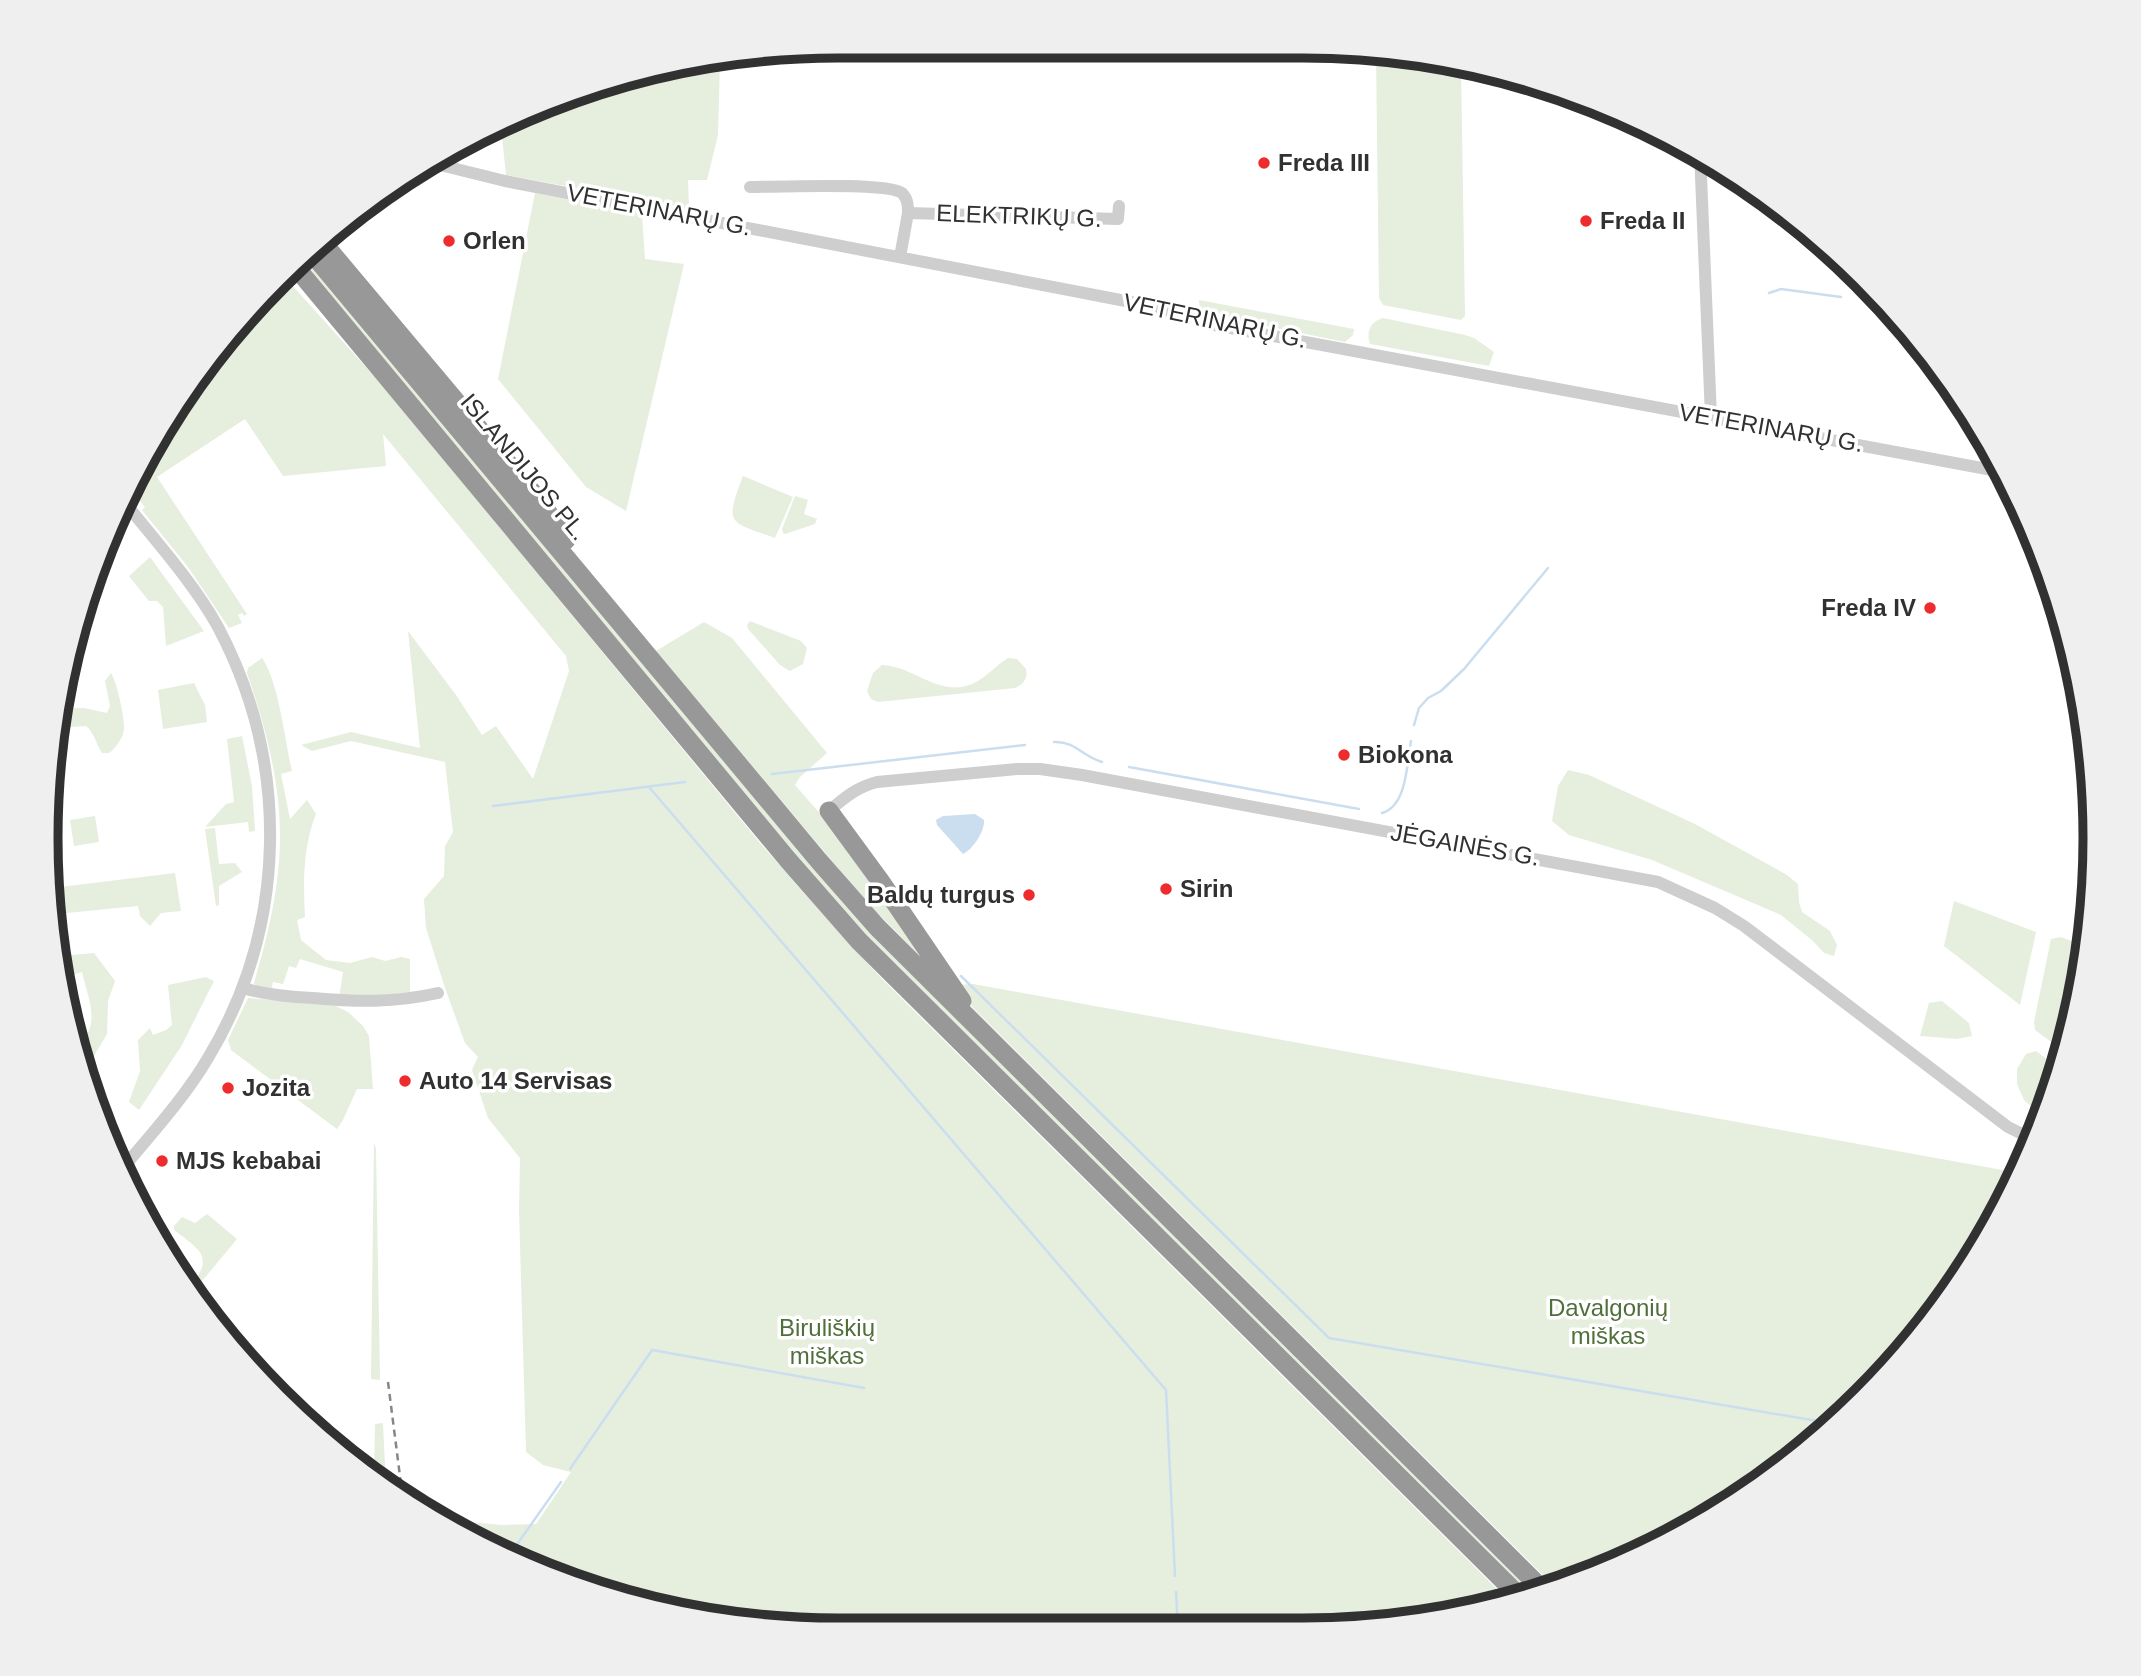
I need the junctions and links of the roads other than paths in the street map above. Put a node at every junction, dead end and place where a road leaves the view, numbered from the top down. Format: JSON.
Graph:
{"nodes":[{"id":1,"x":443,"y":165,"type":"edge"},
{"id":2,"x":1701,"y":167,"type":"edge"},
{"id":3,"x":750,"y":187,"type":"dead end"},
{"id":4,"x":1119,"y":206,"type":"dead end"},
{"id":5,"x":908,"y":213,"type":"junction"},
{"id":6,"x":327,"y":248,"type":"edge"},
{"id":7,"x":900,"y":257,"type":"junction"},
{"id":8,"x":316,"y":258,"type":"edge"},
{"id":9,"x":300,"y":273,"type":"edge"},
{"id":10,"x":1711,"y":417,"type":"junction"},
{"id":11,"x":1991,"y":470,"type":"edge"},
{"id":12,"x":130,"y":510,"type":"edge"},
{"id":13,"x":634,"y":639,"type":"junction"},
{"id":14,"x":829,"y":811,"type":"joint"},
{"id":15,"x":243,"y":988,"type":"junction"},
{"id":16,"x":438,"y":993,"type":"dead end"},
{"id":17,"x":988,"y":1039,"type":"junction"},
{"id":18,"x":2025,"y":1135,"type":"edge"},
{"id":19,"x":128,"y":1162,"type":"edge"},
{"id":20,"x":1536,"y":1583,"type":"edge"},
{"id":21,"x":1513,"y":1590,"type":"edge"}],
"edges":[{"from":1,"to":7,"type":"street","name":"VETERINARŲ G."},
{"from":2,"to":10,"type":"street"},
{"from":3,"to":5,"type":"street","name":"ELEKTRIKŲ G."},
{"from":4,"to":5,"type":"street","name":"ELEKTRIKŲ G."},
{"from":5,"to":7,"type":"street","name":"ELEKTRIKŲ G."},
{"from":6,"to":13,"type":"highway"},
{"from":7,"to":10,"type":"street","name":"VETERINARŲ G."},
{"from":8,"to":13,"type":"highway","name":"ISLANDIJOS PL."},
{"from":9,"to":21,"type":"highway","name":"ISLANDIJOS PL."},
{"from":10,"to":11,"type":"street","name":"VETERINARŲ G."},
{"from":12,"to":15,"type":"street"},
{"from":13,"to":17,"type":"highway","name":"ISLANDIJOS PL."},
{"from":14,"to":17,"type":"highway"},
{"from":14,"to":18,"type":"street","name":"JĖGAINĖS G."},
{"from":15,"to":16,"type":"street"},
{"from":15,"to":19,"type":"street"},
{"from":17,"to":20,"type":"highway"}]}
